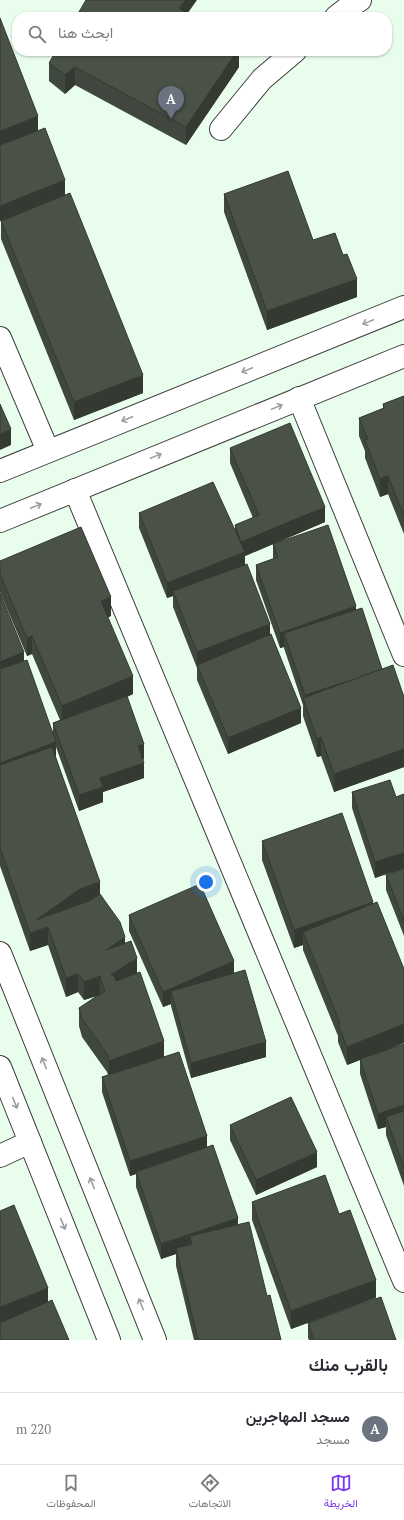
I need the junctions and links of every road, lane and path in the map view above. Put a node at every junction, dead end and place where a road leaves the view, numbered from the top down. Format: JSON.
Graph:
{"nodes":[{"id":1,"x":360,"y":0,"type":"edge"},
{"id":2,"x":342,"y":12,"type":"edge"},
{"id":3,"x":289,"y":56,"type":"edge"},
{"id":4,"x":220,"y":129,"type":"dead end"},
{"id":5,"x":404,"y":307,"type":"edge"},
{"id":6,"x":0,"y":338,"type":"edge"},
{"id":7,"x":404,"y":356,"type":"edge"},
{"id":8,"x":299,"y":398,"type":"junction"},
{"id":9,"x":48,"y":451,"type":"junction"},
{"id":10,"x":0,"y":471,"type":"edge"},
{"id":11,"x":75,"y":490,"type":"junction"},
{"id":12,"x":0,"y":521,"type":"edge"},
{"id":13,"x":398,"y":625,"type":"edge"},
{"id":14,"x":404,"y":655,"type":"edge"},
{"id":15,"x":0,"y":953,"type":"edge"},
{"id":16,"x":0,"y":1067,"type":"edge"},
{"id":17,"x":30,"y":1142,"type":"junction"},
{"id":18,"x":0,"y":1156,"type":"edge"},
{"id":19,"x":404,"y":1281,"type":"edge"},
{"id":20,"x":108,"y":1340,"type":"edge"},
{"id":21,"x":155,"y":1340,"type":"edge"}],
"edges":[{"from":1,"to":2,"type":"street"},
{"from":3,"to":4,"type":"street"},
{"from":5,"to":9,"type":"street","one_way":true},
{"from":6,"to":9,"type":"street"},
{"from":7,"to":8,"type":"street"},
{"from":11,"to":8,"type":"street","one_way":true},
{"from":8,"to":13,"type":"street"},
{"from":9,"to":10,"type":"street"},
{"from":12,"to":11,"type":"street","one_way":true},
{"from":11,"to":19,"type":"street"},
{"from":13,"to":14,"type":"street"},
{"from":21,"to":15,"type":"street","one_way":true},
{"from":16,"to":17,"type":"street","one_way":true},
{"from":17,"to":18,"type":"street"},
{"from":17,"to":20,"type":"street","one_way":true}]}
